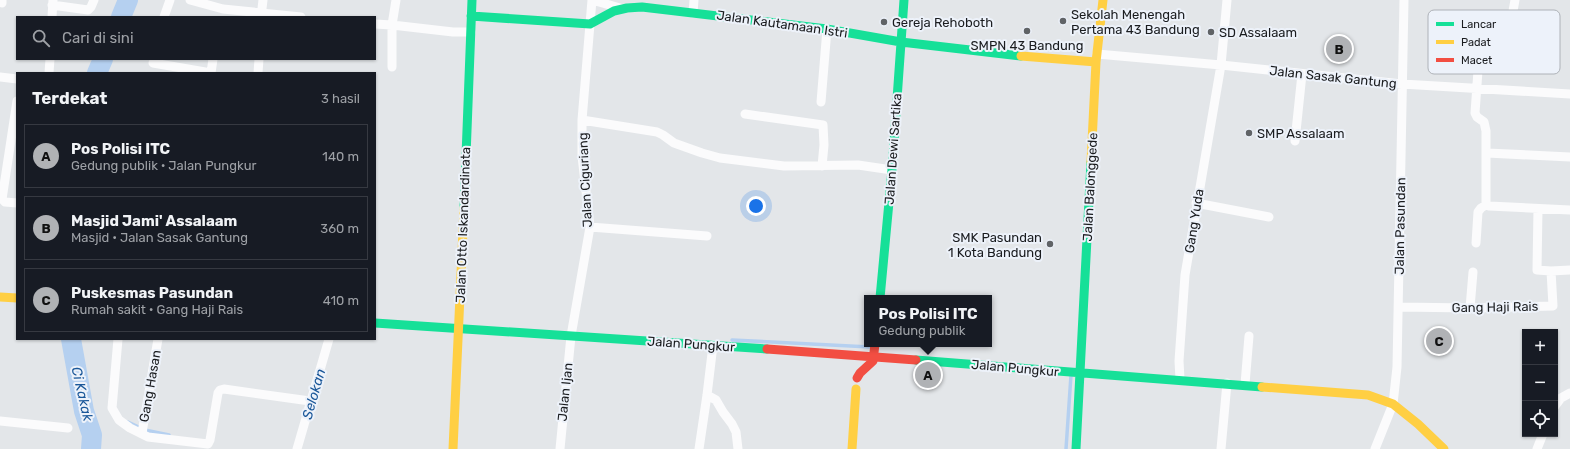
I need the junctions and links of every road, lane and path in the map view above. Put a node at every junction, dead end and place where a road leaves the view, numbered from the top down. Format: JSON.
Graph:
{"nodes":[{"id":1,"x":94,"y":0,"type":"edge"},
{"id":2,"x":170,"y":0,"type":"edge"},
{"id":3,"x":190,"y":0,"type":"edge"},
{"id":4,"x":263,"y":0,"type":"edge"},
{"id":5,"x":396,"y":0,"type":"edge"},
{"id":6,"x":472,"y":0,"type":"edge"},
{"id":7,"x":592,"y":0,"type":"edge"},
{"id":8,"x":694,"y":0,"type":"edge"},
{"id":9,"x":904,"y":0,"type":"edge"},
{"id":10,"x":1103,"y":0,"type":"edge"},
{"id":11,"x":1227,"y":0,"type":"edge"},
{"id":12,"x":1404,"y":0,"type":"edge"},
{"id":13,"x":1515,"y":0,"type":"edge"},
{"id":14,"x":52,"y":3,"type":"edge"},
{"id":15,"x":620,"y":8,"type":"junction"},
{"id":16,"x":1513,"y":10,"type":"edge"},
{"id":17,"x":218,"y":12,"type":"edge"},
{"id":18,"x":693,"y":13,"type":"junction"},
{"id":19,"x":261,"y":15,"type":"edge"},
{"id":20,"x":52,"y":16,"type":"edge"},
{"id":21,"x":164,"y":16,"type":"edge"},
{"id":22,"x":281,"y":16,"type":"edge"},
{"id":23,"x":471,"y":16,"type":"junction"},
{"id":24,"x":376,"y":24,"type":"edge"},
{"id":25,"x":590,"y":24,"type":"junction"},
{"id":26,"x":392,"y":25,"type":"junction"},
{"id":27,"x":827,"y":29,"type":"junction"},
{"id":28,"x":471,"y":32,"type":"junction"},
{"id":29,"x":901,"y":42,"type":"junction"},
{"id":30,"x":1096,"y":58,"type":"junction"},
{"id":31,"x":50,"y":60,"type":"edge"},
{"id":32,"x":213,"y":60,"type":"edge"},
{"id":33,"x":259,"y":60,"type":"edge"},
{"id":34,"x":154,"y":61,"type":"edge"},
{"id":35,"x":1221,"y":65,"type":"junction"},
{"id":36,"x":392,"y":67,"type":"dead end"},
{"id":37,"x":49,"y":72,"type":"edge"},
{"id":38,"x":152,"y":72,"type":"edge"},
{"id":39,"x":206,"y":72,"type":"edge"},
{"id":40,"x":211,"y":72,"type":"edge"},
{"id":41,"x":258,"y":72,"type":"edge"},
{"id":42,"x":1302,"y":74,"type":"junction"},
{"id":43,"x":1478,"y":74,"type":"edge"},
{"id":44,"x":0,"y":78,"type":"edge"},
{"id":45,"x":16,"y":79,"type":"edge"},
{"id":46,"x":1402,"y":84,"type":"junction"},
{"id":47,"x":1477,"y":88,"type":"junction"},
{"id":48,"x":1570,"y":94,"type":"edge"},
{"id":49,"x":821,"y":102,"type":"dead end"},
{"id":50,"x":16,"y":108,"type":"edge"},
{"id":51,"x":745,"y":114,"type":"dead end"},
{"id":52,"x":582,"y":120,"type":"junction"},
{"id":53,"x":1295,"y":141,"type":"dead end"},
{"id":54,"x":1487,"y":153,"type":"junction"},
{"id":55,"x":1570,"y":157,"type":"edge"},
{"id":56,"x":822,"y":166,"type":"junction"},
{"id":57,"x":892,"y":170,"type":"junction"},
{"id":58,"x":16,"y":203,"type":"edge"},
{"id":59,"x":1196,"y":203,"type":"junction"},
{"id":60,"x":1486,"y":205,"type":"junction"},
{"id":61,"x":1538,"y":209,"type":"junction"},
{"id":62,"x":1570,"y":210,"type":"edge"},
{"id":63,"x":1269,"y":217,"type":"dead end"},
{"id":64,"x":590,"y":227,"type":"junction"},
{"id":65,"x":707,"y":236,"type":"dead end"},
{"id":66,"x":1476,"y":243,"type":"dead end"},
{"id":67,"x":1570,"y":270,"type":"edge"},
{"id":68,"x":1551,"y":271,"type":"junction"},
{"id":69,"x":1473,"y":272,"type":"dead end"},
{"id":70,"x":880,"y":295,"type":"edge"},
{"id":71,"x":0,"y":297,"type":"edge"},
{"id":72,"x":16,"y":298,"type":"edge"},
{"id":73,"x":1399,"y":307,"type":"junction"},
{"id":74,"x":1470,"y":308,"type":"junction"},
{"id":75,"x":376,"y":323,"type":"edge"},
{"id":76,"x":459,"y":328,"type":"junction"},
{"id":77,"x":571,"y":336,"type":"junction"},
{"id":78,"x":1249,"y":336,"type":"dead end"},
{"id":79,"x":118,"y":340,"type":"edge"},
{"id":80,"x":158,"y":340,"type":"edge"},
{"id":81,"x":328,"y":340,"type":"edge"},
{"id":82,"x":713,"y":345,"type":"junction"},
{"id":83,"x":875,"y":347,"type":"edge"},
{"id":84,"x":874,"y":357,"type":"junction"},
{"id":85,"x":1081,"y":374,"type":"junction"},
{"id":86,"x":857,"y":378,"type":"dead end"},
{"id":87,"x":1180,"y":379,"type":"junction"},
{"id":88,"x":1227,"y":383,"type":"junction"},
{"id":89,"x":1245,"y":384,"type":"junction"},
{"id":90,"x":856,"y":389,"type":"dead end"},
{"id":91,"x":1570,"y":392,"type":"edge"},
{"id":92,"x":707,"y":395,"type":"junction"},
{"id":93,"x":310,"y":400,"type":"junction"},
{"id":94,"x":1558,"y":402,"type":"edge"},
{"id":95,"x":1393,"y":404,"type":"junction"},
{"id":96,"x":0,"y":421,"type":"edge"},
{"id":97,"x":68,"y":428,"type":"dead end"},
{"id":98,"x":142,"y":431,"type":"junction"},
{"id":99,"x":1542,"y":437,"type":"edge"},
{"id":100,"x":297,"y":449,"type":"edge"},
{"id":101,"x":453,"y":449,"type":"edge"},
{"id":102,"x":560,"y":449,"type":"edge"},
{"id":103,"x":699,"y":449,"type":"edge"},
{"id":104,"x":738,"y":449,"type":"edge"},
{"id":105,"x":852,"y":449,"type":"edge"},
{"id":106,"x":1076,"y":449,"type":"edge"},
{"id":107,"x":1221,"y":449,"type":"edge"},
{"id":108,"x":1375,"y":449,"type":"edge"},
{"id":109,"x":1444,"y":449,"type":"edge"},
{"id":110,"x":1537,"y":449,"type":"edge"}],
"edges":[{"from":1,"to":14,"type":"street"},
{"from":2,"to":21,"type":"street"},
{"from":3,"to":17,"type":"street"},
{"from":4,"to":19,"type":"street"},
{"from":5,"to":26,"type":"street"},
{"from":6,"to":23,"type":"main road","name":"Jalan Otto Iskandardinata"},
{"from":7,"to":15,"type":"street"},
{"from":7,"to":25,"type":"street","name":"Jalan Ciguriang"},
{"from":8,"to":18,"type":"street"},
{"from":9,"to":29,"type":"main road","name":"Jalan Dewi Sartika"},
{"from":10,"to":30,"type":"main road","name":"Jalan Balonggede"},
{"from":11,"to":35,"type":"street","name":"Gang Yuda"},
{"from":12,"to":46,"type":"street","name":"Jalan Pasundan"},
{"from":13,"to":16,"type":"street"},
{"from":14,"to":20,"type":"street"},
{"from":15,"to":18,"type":"main road","name":"Jalan Kautamaan Istri"},
{"from":15,"to":25,"type":"main road","name":"Jalan Kautamaan Istri"},
{"from":17,"to":19,"type":"street"},
{"from":18,"to":27,"type":"main road","name":"Jalan Kautamaan Istri"},
{"from":19,"to":22,"type":"street"},
{"from":23,"to":25,"type":"main road"},
{"from":23,"to":28,"type":"main road","name":"Jalan Otto Iskandardinata"},
{"from":24,"to":26,"type":"street"},
{"from":25,"to":52,"type":"street","name":"Jalan Ciguriang"},
{"from":26,"to":28,"type":"street"},
{"from":26,"to":36,"type":"street"},
{"from":27,"to":29,"type":"main road","name":"Jalan Kautamaan Istri"},
{"from":27,"to":49,"type":"street"},
{"from":28,"to":76,"type":"main road","name":"Jalan Otto Iskandardinata"},
{"from":29,"to":30,"type":"main road","name":"Jalan Kautamaan Istri"},
{"from":29,"to":57,"type":"main road","name":"Jalan Dewi Sartika"},
{"from":30,"to":35,"type":"street","name":"Jalan Sasak Gantung"},
{"from":30,"to":85,"type":"main road","name":"Jalan Balonggede"},
{"from":31,"to":37,"type":"street"},
{"from":32,"to":40,"type":"street"},
{"from":33,"to":41,"type":"street"},
{"from":34,"to":38,"type":"street"},
{"from":34,"to":39,"type":"street"},
{"from":35,"to":42,"type":"street","name":"Jalan Sasak Gantung"},
{"from":35,"to":59,"type":"street","name":"Gang Yuda"},
{"from":42,"to":46,"type":"street","name":"Jalan Sasak Gantung"},
{"from":42,"to":53,"type":"street"},
{"from":43,"to":47,"type":"street"},
{"from":44,"to":45,"type":"street"},
{"from":46,"to":47,"type":"street","name":"Jalan Sasak Gantung"},
{"from":46,"to":73,"type":"street","name":"Jalan Pasundan"},
{"from":47,"to":48,"type":"street","name":"Jalan Sasak Gantung"},
{"from":47,"to":54,"type":"street"},
{"from":50,"to":58,"type":"street"},
{"from":51,"to":56,"type":"street"},
{"from":52,"to":56,"type":"street"},
{"from":52,"to":64,"type":"street","name":"Jalan Ciguriang"},
{"from":54,"to":55,"type":"street"},
{"from":54,"to":60,"type":"street"},
{"from":56,"to":57,"type":"street"},
{"from":57,"to":70,"type":"main road","name":"Jalan Dewi Sartika"},
{"from":59,"to":63,"type":"street"},
{"from":59,"to":87,"type":"street","name":"Gang Yuda"},
{"from":60,"to":61,"type":"street"},
{"from":60,"to":66,"type":"street"},
{"from":61,"to":62,"type":"street"},
{"from":61,"to":68,"type":"street"},
{"from":64,"to":65,"type":"street"},
{"from":64,"to":77,"type":"street","name":"Jalan Ciguriang"},
{"from":67,"to":68,"type":"street"},
{"from":68,"to":74,"type":"street","name":"Gang Haji Rais"},
{"from":69,"to":74,"type":"street"},
{"from":71,"to":72,"type":"main road"},
{"from":73,"to":74,"type":"street","name":"Gang Haji Rais"},
{"from":73,"to":95,"type":"street","name":"Jalan Pasundan"},
{"from":75,"to":76,"type":"main road","name":"Jalan Pungkur"},
{"from":76,"to":77,"type":"main road","name":"Jalan Pungkur"},
{"from":76,"to":101,"type":"main road","name":"Jalan Otto Iskandardinata"},
{"from":77,"to":82,"type":"main road","name":"Jalan Pungkur"},
{"from":77,"to":102,"type":"street","name":"Jalan Ijan"},
{"from":78,"to":89,"type":"street"},
{"from":79,"to":98,"type":"street"},
{"from":80,"to":98,"type":"street","name":"Gang Hasan"},
{"from":81,"to":93,"type":"street"},
{"from":82,"to":84,"type":"main road","name":"Jalan Pungkur"},
{"from":82,"to":92,"type":"street"},
{"from":83,"to":84,"type":"main road"},
{"from":84,"to":85,"type":"main road","name":"Jalan Pungkur"},
{"from":84,"to":86,"type":"main road"},
{"from":85,"to":87,"type":"main road","name":"Jalan Pungkur"},
{"from":85,"to":106,"type":"main road","name":"Jalan Balonggede"},
{"from":87,"to":88,"type":"main road","name":"Jalan Pungkur"},
{"from":88,"to":89,"type":"main road","name":"Jalan Pungkur"},
{"from":88,"to":107,"type":"street"},
{"from":89,"to":95,"type":"main road","name":"Jalan Pungkur"},
{"from":90,"to":105,"type":"main road"},
{"from":91,"to":94,"type":"street"},
{"from":92,"to":103,"type":"street"},
{"from":92,"to":104,"type":"street"},
{"from":93,"to":98,"type":"street","name":"Gang Hasan"},
{"from":93,"to":100,"type":"street"},
{"from":95,"to":108,"type":"street","name":"Jalan Pasundan"},
{"from":95,"to":109,"type":"main road","name":"Jalan Pungkur"},
{"from":96,"to":97,"type":"street"},
{"from":99,"to":110,"type":"street"}]}
